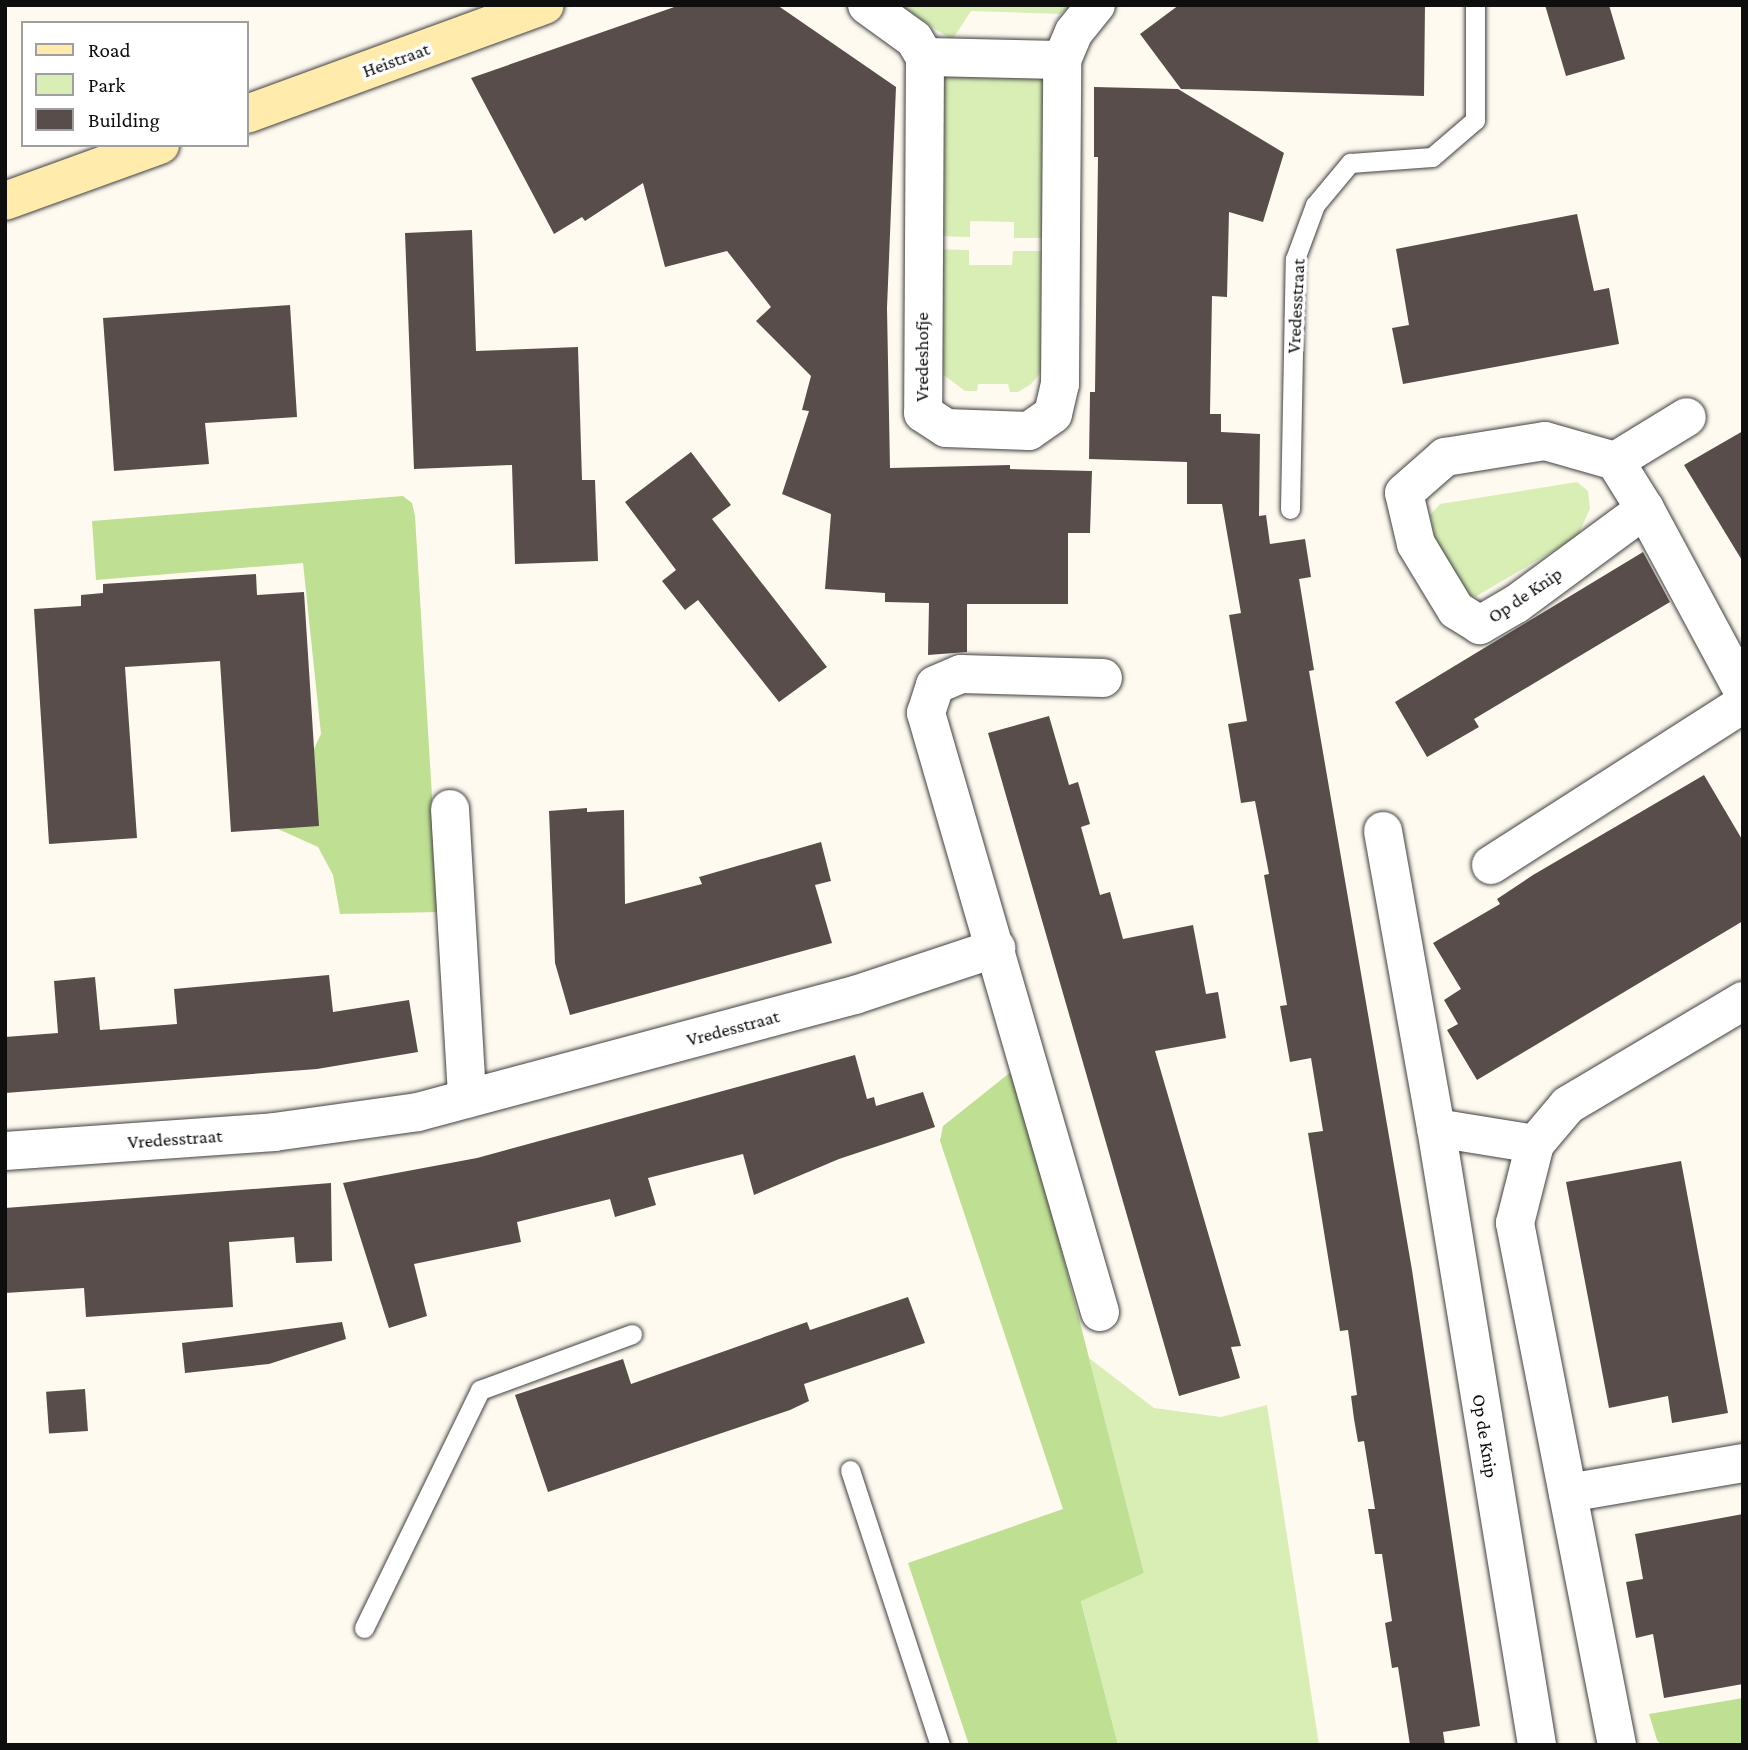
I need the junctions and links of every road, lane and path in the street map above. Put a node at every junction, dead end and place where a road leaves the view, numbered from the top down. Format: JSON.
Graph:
{"nodes":[{"id":1,"x":545,"y":5,"type":"edge"},
{"id":2,"x":867,"y":5,"type":"edge"},
{"id":3,"x":1096,"y":5,"type":"edge"},
{"id":4,"x":1475,"y":5,"type":"edge"},
{"id":5,"x":505,"y":12,"type":"edge"},
{"id":6,"x":925,"y":57,"type":"junction"},
{"id":7,"x":1062,"y":60,"type":"junction"},
{"id":8,"x":248,"y":114,"type":"edge"},
{"id":9,"x":154,"y":147,"type":"edge"},
{"id":10,"x":5,"y":201,"type":"edge"},
{"id":11,"x":1687,"y":416,"type":"dead end"},
{"id":12,"x":1615,"y":461,"type":"junction"},
{"id":13,"x":1290,"y":509,"type":"dead end"},
{"id":14,"x":1645,"y":509,"type":"junction"},
{"id":15,"x":1103,"y":678,"type":"dead end"},
{"id":16,"x":1743,"y":691,"type":"edge"},
{"id":17,"x":1743,"y":704,"type":"edge"},
{"id":18,"x":450,"y":809,"type":"dead end"},
{"id":19,"x":1383,"y":831,"type":"dead end"},
{"id":20,"x":1491,"y":864,"type":"dead end"},
{"id":21,"x":996,"y":948,"type":"junction"},
{"id":22,"x":1743,"y":1001,"type":"edge"},
{"id":23,"x":467,"y":1099,"type":"junction"},
{"id":24,"x":1436,"y":1128,"type":"junction"},
{"id":25,"x":1535,"y":1144,"type":"junction"},
{"id":26,"x":5,"y":1151,"type":"edge"},
{"id":27,"x":1100,"y":1312,"type":"dead end"},
{"id":28,"x":632,"y":1334,"type":"dead end"},
{"id":29,"x":1743,"y":1463,"type":"edge"},
{"id":30,"x":850,"y":1470,"type":"dead end"},
{"id":31,"x":1568,"y":1493,"type":"junction"},
{"id":32,"x":364,"y":1628,"type":"dead end"},
{"id":33,"x":940,"y":1745,"type":"edge"},
{"id":34,"x":1536,"y":1745,"type":"edge"},
{"id":35,"x":1617,"y":1745,"type":"edge"}],
"edges":[{"from":1,"to":5,"type":"street","name":"Heistraat"},
{"from":2,"to":6,"type":"street"},
{"from":3,"to":7,"type":"street","name":"Vredeshofje"},
{"from":4,"to":13,"type":"lane","name":"Vredesstraat"},
{"from":5,"to":8,"type":"street","name":"Heistraat"},
{"from":6,"to":7,"type":"street"},
{"from":6,"to":7,"type":"street","name":"Vredeshofje"},
{"from":9,"to":10,"type":"street"},
{"from":11,"to":12,"type":"street"},
{"from":12,"to":14,"type":"street"},
{"from":12,"to":14,"type":"street","name":"Op de Knip"},
{"from":14,"to":16,"type":"street"},
{"from":15,"to":21,"type":"street"},
{"from":17,"to":20,"type":"street"},
{"from":18,"to":23,"type":"street"},
{"from":19,"to":24,"type":"street","name":"Op de Knip"},
{"from":21,"to":23,"type":"street","name":"Vredesstraat"},
{"from":21,"to":27,"type":"street"},
{"from":22,"to":25,"type":"street"},
{"from":23,"to":26,"type":"street","name":"Vredesstraat"},
{"from":24,"to":25,"type":"street"},
{"from":24,"to":34,"type":"street","name":"Op de Knip"},
{"from":25,"to":31,"type":"street"},
{"from":28,"to":32,"type":"lane"},
{"from":29,"to":31,"type":"street"},
{"from":30,"to":33,"type":"lane"},
{"from":31,"to":35,"type":"street"}]}
